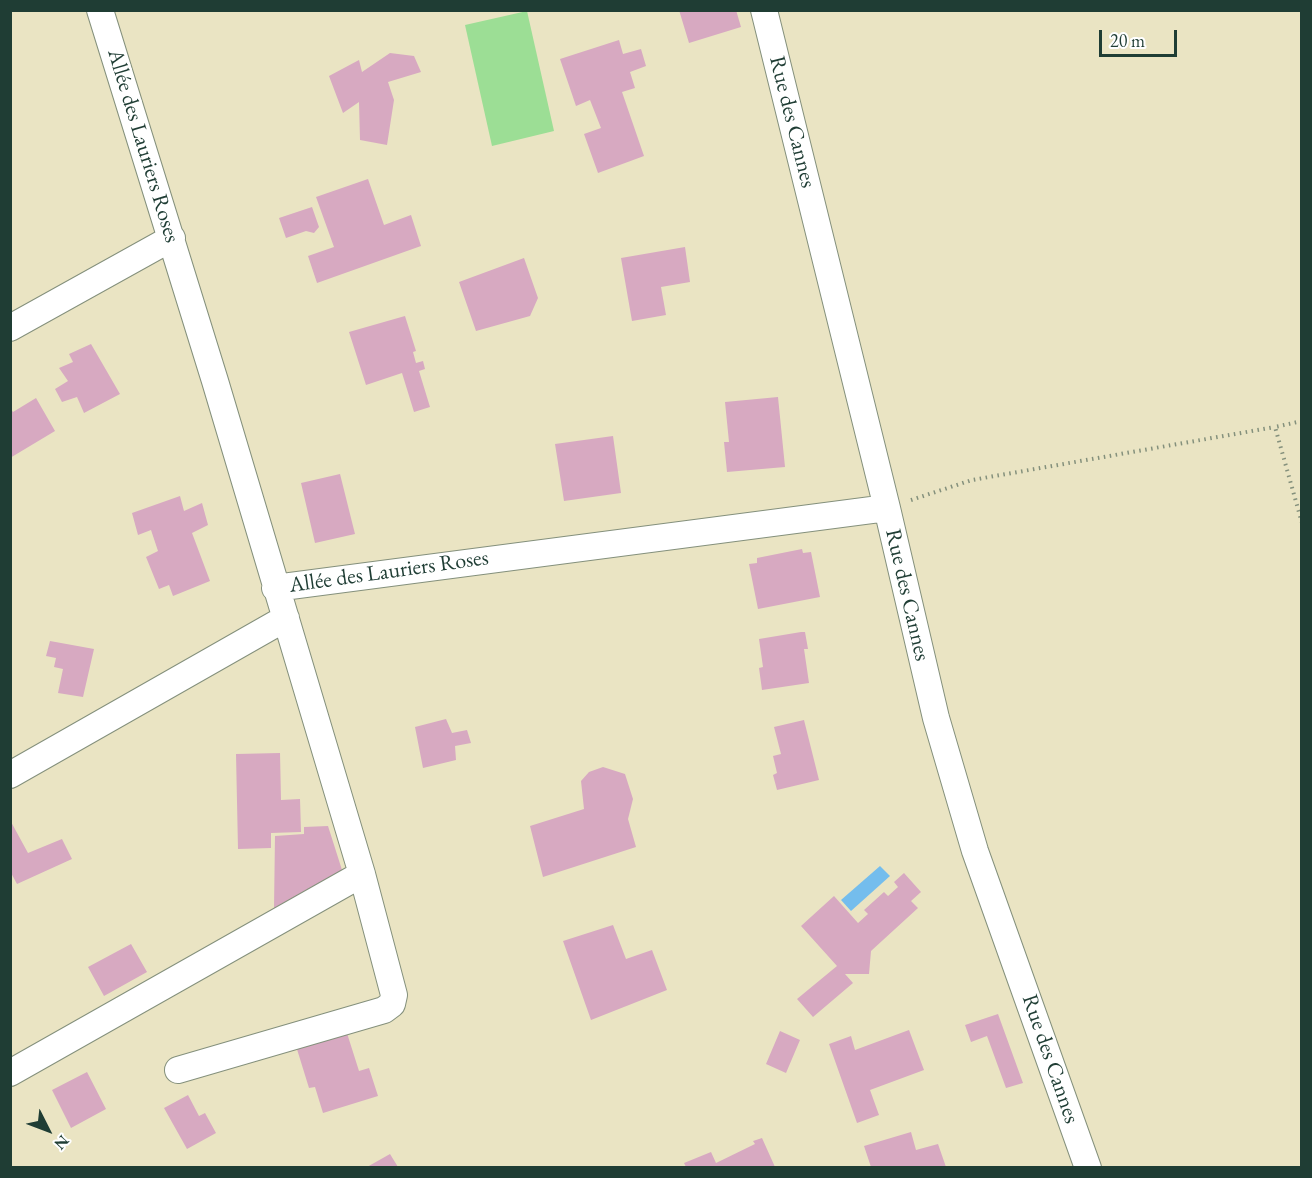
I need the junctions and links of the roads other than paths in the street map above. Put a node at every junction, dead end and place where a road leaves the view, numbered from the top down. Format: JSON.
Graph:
{"nodes":[{"id":1,"x":100,"y":10,"type":"edge"},
{"id":2,"x":764,"y":10,"type":"edge"},
{"id":3,"x":172,"y":238,"type":"junction"},
{"id":4,"x":10,"y":328,"type":"edge"},
{"id":5,"x":887,"y":508,"type":"junction"},
{"id":6,"x":275,"y":588,"type":"junction"},
{"id":7,"x":286,"y":618,"type":"junction"},
{"id":8,"x":10,"y":775,"type":"edge"},
{"id":9,"x":362,"y":874,"type":"junction"},
{"id":10,"x":178,"y":1070,"type":"dead end"},
{"id":11,"x":10,"y":1073,"type":"edge"},
{"id":12,"x":1088,"y":1167,"type":"edge"}],
"edges":[{"from":1,"to":3,"type":"street","name":"Allée des Lauriers Roses"},
{"from":2,"to":5,"type":"street","name":"Rue des Cannes"},
{"from":3,"to":4,"type":"street"},
{"from":3,"to":6,"type":"street","name":"Allée des Lauriers Roses"},
{"from":5,"to":6,"type":"street","name":"Allée des Lauriers Roses"},
{"from":5,"to":12,"type":"street","name":"Rue des Cannes"},
{"from":6,"to":7,"type":"street"},
{"from":7,"to":8,"type":"street"},
{"from":7,"to":9,"type":"street"},
{"from":9,"to":10,"type":"street"},
{"from":9,"to":11,"type":"street"}]}
